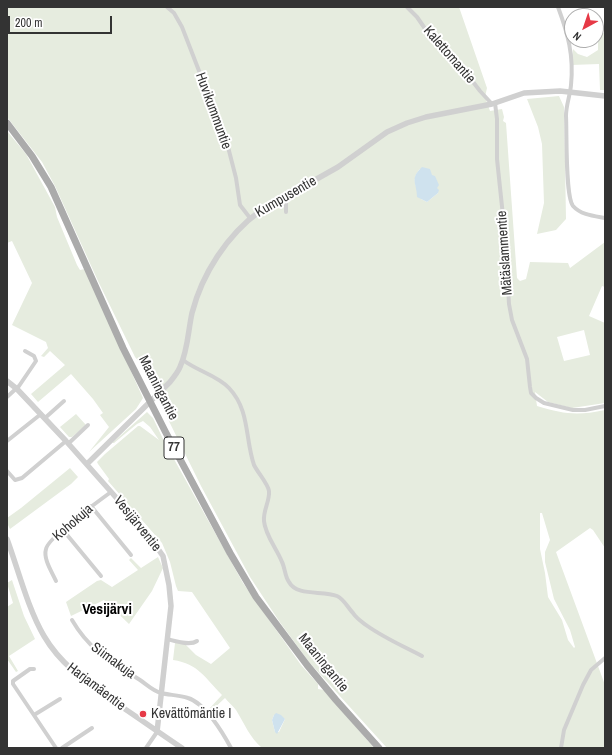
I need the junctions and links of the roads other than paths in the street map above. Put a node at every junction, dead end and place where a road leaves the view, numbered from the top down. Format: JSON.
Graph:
{"nodes":[{"id":1,"x":167,"y":7,"type":"edge"},
{"id":2,"x":407,"y":7,"type":"edge"},
{"id":3,"x":558,"y":7,"type":"edge"},
{"id":4,"x":570,"y":91,"type":"junction"},
{"id":5,"x":605,"y":96,"type":"edge"},
{"id":6,"x":494,"y":103,"type":"junction"},
{"id":7,"x":7,"y":123,"type":"edge"},
{"id":8,"x":286,"y":196,"type":"junction"},
{"id":9,"x":286,"y":212,"type":"dead end"},
{"id":10,"x":250,"y":218,"type":"junction"},
{"id":11,"x":605,"y":218,"type":"edge"},
{"id":12,"x":25,"y":351,"type":"dead end"},
{"id":13,"x":183,"y":360,"type":"junction"},
{"id":14,"x":7,"y":381,"type":"edge"},
{"id":15,"x":17,"y":389,"type":"junction"},
{"id":16,"x":7,"y":397,"type":"edge"},
{"id":17,"x":64,"y":401,"type":"dead end"},
{"id":18,"x":151,"y":402,"type":"junction"},
{"id":19,"x":605,"y":406,"type":"edge"},
{"id":20,"x":43,"y":416,"type":"junction"},
{"id":21,"x":88,"y":425,"type":"dead end"},
{"id":22,"x":7,"y":441,"type":"edge"},
{"id":23,"x":68,"y":442,"type":"junction"},
{"id":24,"x":87,"y":464,"type":"junction"},
{"id":25,"x":7,"y":471,"type":"edge"},
{"id":26,"x":111,"y":492,"type":"junction"},
{"id":27,"x":91,"y":506,"type":"junction"},
{"id":28,"x":63,"y":530,"type":"junction"},
{"id":29,"x":7,"y":539,"type":"edge"},
{"id":30,"x":131,"y":555,"type":"dead end"},
{"id":31,"x":101,"y":576,"type":"dead end"},
{"id":32,"x":56,"y":581,"type":"dead end"},
{"id":33,"x":72,"y":620,"type":"dead end"},
{"id":34,"x":167,"y":639,"type":"junction"},
{"id":35,"x":197,"y":641,"type":"dead end"},
{"id":36,"x":422,"y":656,"type":"dead end"},
{"id":37,"x":605,"y":658,"type":"edge"},
{"id":38,"x":34,"y":669,"type":"dead end"},
{"id":39,"x":13,"y":681,"type":"junction"},
{"id":40,"x":8,"y":682,"type":"edge"},
{"id":41,"x":161,"y":693,"type":"junction"},
{"id":42,"x":60,"y":699,"type":"dead end"},
{"id":43,"x":34,"y":715,"type":"junction"},
{"id":44,"x":92,"y":728,"type":"dead end"},
{"id":45,"x":157,"y":732,"type":"junction"},
{"id":46,"x":56,"y":748,"type":"edge"},
{"id":47,"x":62,"y":748,"type":"edge"},
{"id":48,"x":146,"y":748,"type":"edge"},
{"id":49,"x":182,"y":748,"type":"edge"},
{"id":50,"x":231,"y":748,"type":"edge"},
{"id":51,"x":380,"y":748,"type":"edge"},
{"id":52,"x":561,"y":748,"type":"edge"}],
"edges":[{"from":1,"to":10,"type":"street","name":"Huvikummuntie"},
{"from":2,"to":6,"type":"street","name":"Kalettomantie"},
{"from":3,"to":4,"type":"street"},
{"from":4,"to":5,"type":"street","name":"Kumpusentie"},
{"from":4,"to":6,"type":"street","name":"Kumpusentie"},
{"from":4,"to":11,"type":"street"},
{"from":6,"to":8,"type":"street","name":"Kumpusentie"},
{"from":6,"to":19,"type":"street","name":"Mätäslammentie"},
{"from":7,"to":18,"type":"main road","name":"Maaningantie","number":"77"},
{"from":8,"to":9,"type":"street"},
{"from":8,"to":10,"type":"street","name":"Kumpusentie"},
{"from":10,"to":13,"type":"street","name":"Kumpusentie"},
{"from":12,"to":15,"type":"street"},
{"from":13,"to":18,"type":"street","name":"Kumpusentie"},
{"from":13,"to":36,"type":"street"},
{"from":14,"to":15,"type":"street","name":"Vesijärventie"},
{"from":15,"to":16,"type":"street"},
{"from":15,"to":20,"type":"street","name":"Vesijärventie"},
{"from":17,"to":20,"type":"street"},
{"from":18,"to":24,"type":"street","name":"Kumpusentie"},
{"from":18,"to":51,"type":"main road","name":"Maaningantie","number":"77"},
{"from":20,"to":22,"type":"street"},
{"from":20,"to":23,"type":"street","name":"Vesijärventie"},
{"from":21,"to":23,"type":"street"},
{"from":23,"to":24,"type":"street","name":"Vesijärventie"},
{"from":23,"to":25,"type":"street"},
{"from":24,"to":26,"type":"street","name":"Vesijärventie"},
{"from":26,"to":27,"type":"street","name":"Kohokuja"},
{"from":26,"to":34,"type":"street","name":"Vesijärventie"},
{"from":27,"to":28,"type":"street","name":"Kohokuja"},
{"from":27,"to":30,"type":"street"},
{"from":28,"to":31,"type":"street"},
{"from":28,"to":32,"type":"street","name":"Kohokuja"},
{"from":29,"to":45,"type":"street","name":"Harjamäentie"},
{"from":33,"to":41,"type":"street","name":"Siimakuja"},
{"from":34,"to":35,"type":"street"},
{"from":34,"to":41,"type":"street","name":"Vesijärventie"},
{"from":37,"to":52,"type":"street"},
{"from":38,"to":39,"type":"street"},
{"from":39,"to":40,"type":"street"},
{"from":39,"to":43,"type":"street"},
{"from":41,"to":45,"type":"street","name":"Vesijärventie"},
{"from":41,"to":50,"type":"street"},
{"from":42,"to":43,"type":"street"},
{"from":43,"to":46,"type":"street"},
{"from":44,"to":47,"type":"street"},
{"from":45,"to":48,"type":"street"},
{"from":45,"to":49,"type":"street","name":"Harjamäentie"}]}
